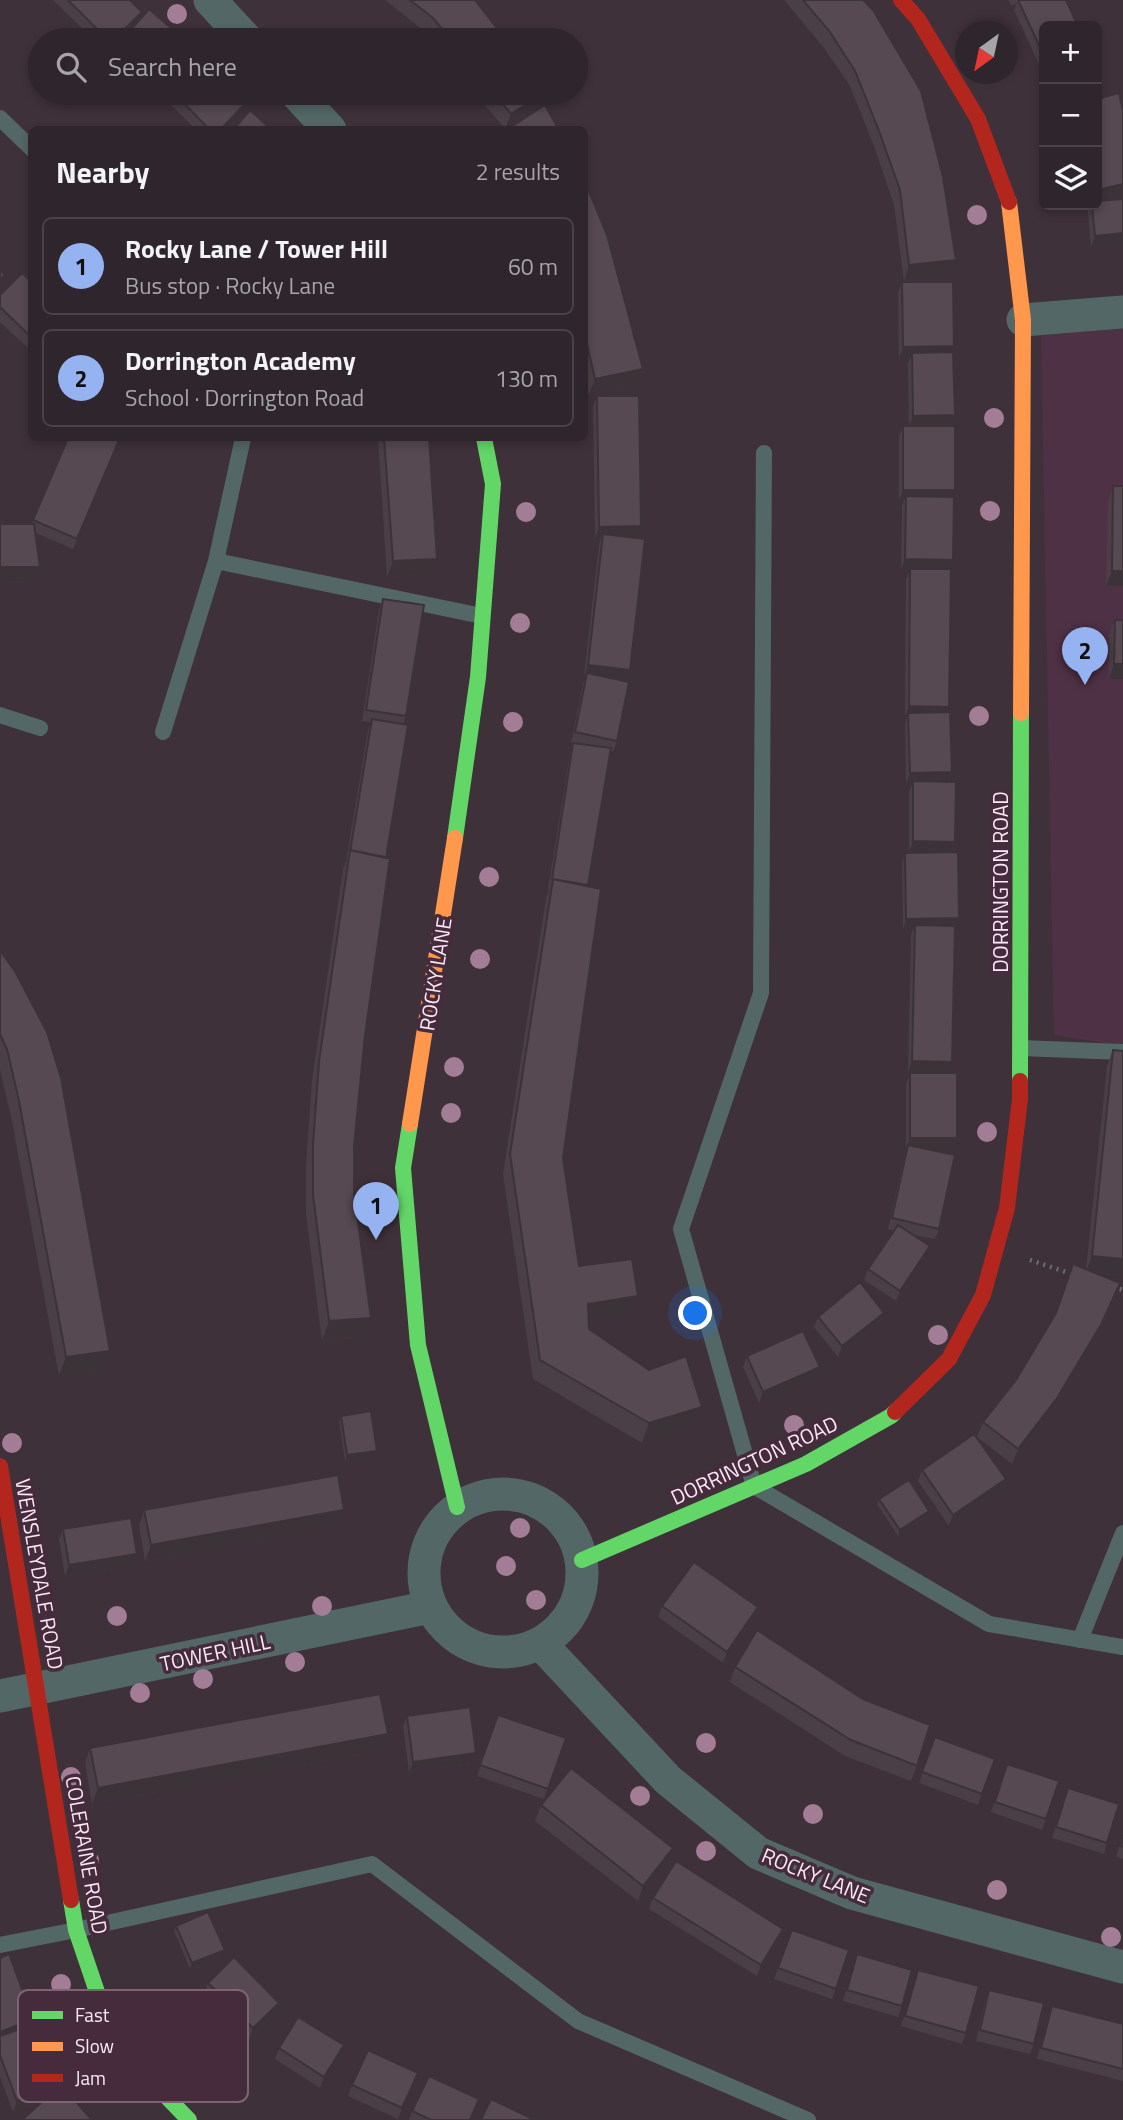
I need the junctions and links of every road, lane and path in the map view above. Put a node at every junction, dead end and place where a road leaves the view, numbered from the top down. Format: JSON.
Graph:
{"nodes":[{"id":1,"x":210,"y":0,"type":"edge"},
{"id":2,"x":901,"y":0,"type":"edge"},
{"id":3,"x":236,"y":28,"type":"edge"},
{"id":4,"x":307,"y":105,"type":"edge"},
{"id":5,"x":0,"y":118,"type":"edge"},
{"id":6,"x":326,"y":126,"type":"edge"},
{"id":7,"x":28,"y":145,"type":"edge"},
{"id":8,"x":1123,"y":312,"type":"edge"},
{"id":9,"x":1023,"y":320,"type":"junction"},
{"id":10,"x":242,"y":441,"type":"edge"},
{"id":11,"x":485,"y":441,"type":"edge"},
{"id":12,"x":764,"y":453,"type":"dead end"},
{"id":13,"x":216,"y":561,"type":"junction"},
{"id":14,"x":482,"y":616,"type":"junction"},
{"id":15,"x":0,"y":715,"type":"edge"},
{"id":16,"x":40,"y":728,"type":"dead end"},
{"id":17,"x":163,"y":732,"type":"dead end"},
{"id":18,"x":1020,"y":1048,"type":"junction"},
{"id":19,"x":1123,"y":1052,"type":"edge"},
{"id":20,"x":996,"y":1249,"type":"junction"},
{"id":21,"x":1085,"y":1278,"type":"edge"},
{"id":22,"x":1110,"y":1286,"type":"edge"},
{"id":23,"x":1123,"y":1290,"type":"edge"},
{"id":24,"x":0,"y":1466,"type":"edge"},
{"id":25,"x":754,"y":1486,"type":"junction"},
{"id":26,"x":457,"y":1507,"type":"junction"},
{"id":27,"x":1123,"y":1533,"type":"edge"},
{"id":28,"x":582,"y":1560,"type":"junction"},
{"id":29,"x":430,"y":1607,"type":"junction"},
{"id":30,"x":1080,"y":1640,"type":"junction"},
{"id":31,"x":541,"y":1644,"type":"junction"},
{"id":32,"x":1123,"y":1647,"type":"edge"},
{"id":33,"x":38,"y":1689,"type":"junction"},
{"id":34,"x":0,"y":1696,"type":"edge"},
{"id":35,"x":76,"y":1930,"type":"junction"},
{"id":36,"x":0,"y":1945,"type":"edge"},
{"id":37,"x":1123,"y":1967,"type":"edge"},
{"id":38,"x":96,"y":1990,"type":"edge"},
{"id":39,"x":172,"y":2102,"type":"edge"},
{"id":40,"x":189,"y":2120,"type":"edge"},
{"id":41,"x":808,"y":2120,"type":"edge"}],
"edges":[{"from":1,"to":3,"type":"street"},
{"from":2,"to":9,"type":"street","name":"DORRINGTON ROAD"},
{"from":4,"to":6,"type":"street"},
{"from":5,"to":7,"type":"lane"},
{"from":8,"to":9,"type":"street"},
{"from":9,"to":18,"type":"street","name":"DORRINGTON ROAD"},
{"from":10,"to":13,"type":"lane"},
{"from":11,"to":14,"type":"street","name":"ROCKY LANE"},
{"from":12,"to":25,"type":"lane"},
{"from":13,"to":14,"type":"lane"},
{"from":13,"to":17,"type":"lane"},
{"from":14,"to":26,"type":"street","name":"ROCKY LANE"},
{"from":15,"to":16,"type":"lane"},
{"from":18,"to":19,"type":"lane"},
{"from":18,"to":20,"type":"street","name":"DORRINGTON ROAD"},
{"from":20,"to":21,"type":"path"},
{"from":20,"to":25,"type":"street","name":"DORRINGTON ROAD"},
{"from":22,"to":23,"type":"path"},
{"from":24,"to":33,"type":"street","name":"WENSLEYDALE ROAD"},
{"from":25,"to":28,"type":"street","name":"DORRINGTON ROAD"},
{"from":25,"to":30,"type":"lane"},
{"from":26,"to":28,"type":"street"},
{"from":26,"to":29,"type":"street"},
{"from":27,"to":30,"type":"lane"},
{"from":28,"to":31,"type":"street"},
{"from":29,"to":31,"type":"street"},
{"from":29,"to":33,"type":"street","name":"TOWER HILL"},
{"from":30,"to":32,"type":"lane"},
{"from":31,"to":37,"type":"street","name":"ROCKY LANE"},
{"from":33,"to":34,"type":"street","name":"TOWER HILL"},
{"from":33,"to":35,"type":"street","name":"COLERAINE ROAD"},
{"from":35,"to":36,"type":"lane"},
{"from":35,"to":38,"type":"street","name":"COLERAINE ROAD"},
{"from":35,"to":41,"type":"lane"},
{"from":39,"to":40,"type":"street","name":"COLERAINE ROAD"}]}
